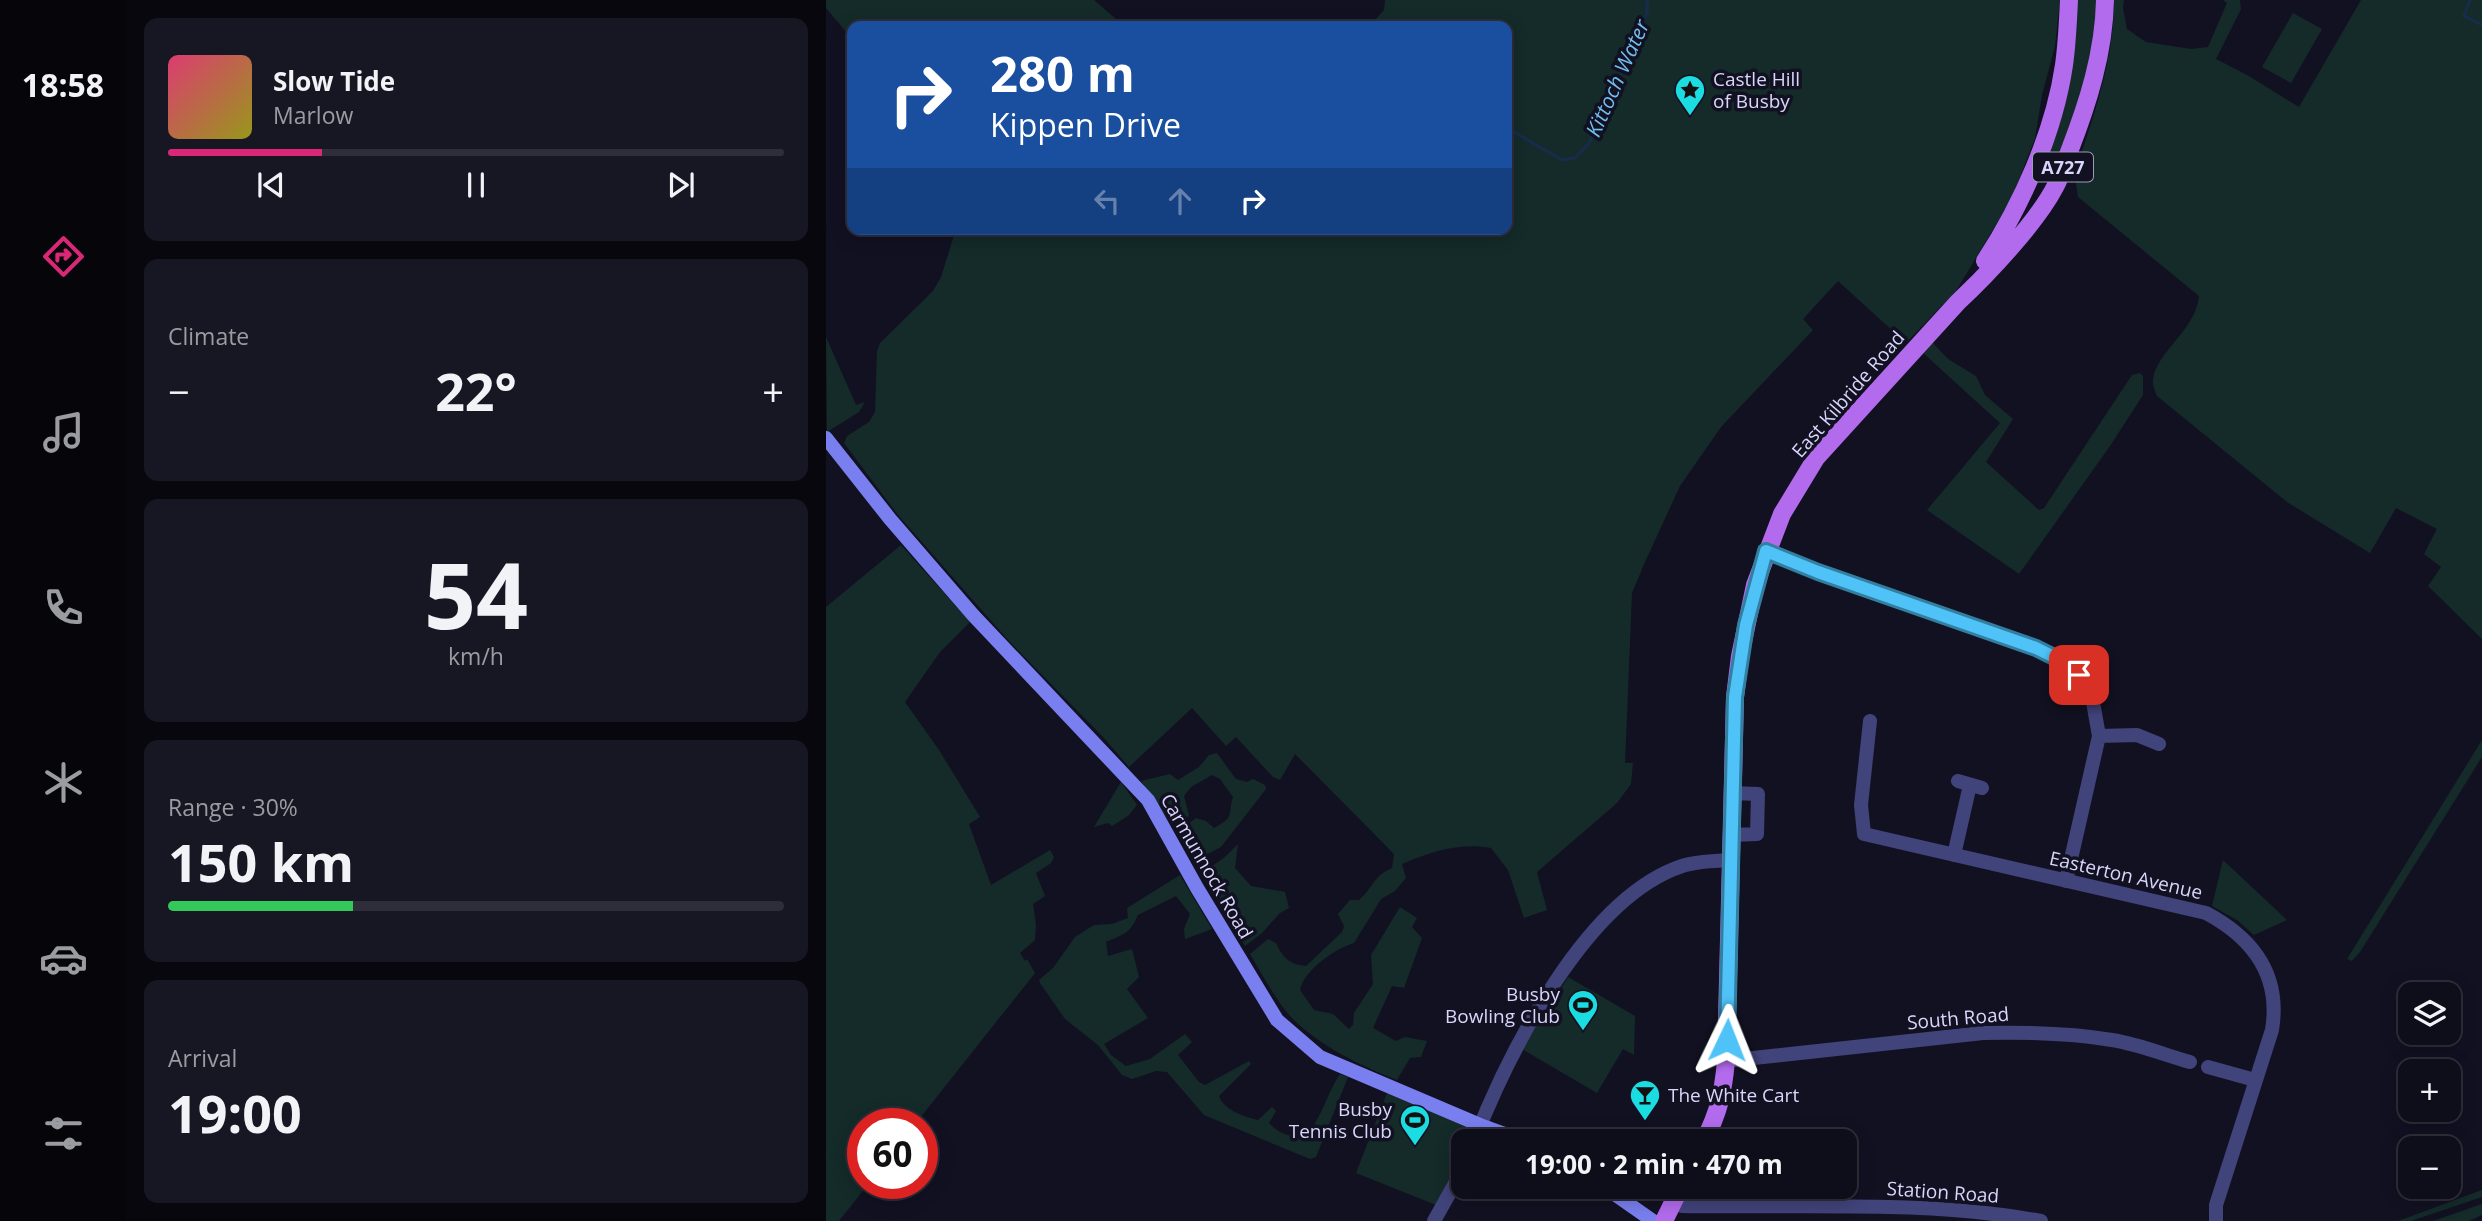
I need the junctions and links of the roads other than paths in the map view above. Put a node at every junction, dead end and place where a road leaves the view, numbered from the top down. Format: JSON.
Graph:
{"nodes":[{"id":1,"x":2069,"y":0,"type":"edge"},
{"id":2,"x":2105,"y":0,"type":"edge"},
{"id":3,"x":2031,"y":176,"type":"junction"},
{"id":4,"x":2055,"y":187,"type":"junction"},
{"id":5,"x":1958,"y":302,"type":"junction"},
{"id":6,"x":826,"y":438,"type":"edge"},
{"id":7,"x":1766,"y":551,"type":"junction"},
{"id":8,"x":1870,"y":721,"type":"dead end"},
{"id":9,"x":2099,"y":736,"type":"junction"},
{"id":10,"x":2160,"y":744,"type":"dead end"},
{"id":11,"x":1970,"y":784,"type":"dead end"},
{"id":12,"x":1732,"y":793,"type":"junction"},
{"id":13,"x":1731,"y":835,"type":"junction"},
{"id":14,"x":1954,"y":855,"type":"junction"},
{"id":15,"x":1730,"y":860,"type":"junction"},
{"id":16,"x":2066,"y":881,"type":"junction"},
{"id":17,"x":1726,"y":1061,"type":"junction"},
{"id":18,"x":2190,"y":1062,"type":"dead end"},
{"id":19,"x":2208,"y":1067,"type":"dead end"},
{"id":20,"x":2255,"y":1080,"type":"junction"},
{"id":21,"x":1480,"y":1125,"type":"junction"},
{"id":22,"x":1478,"y":1129,"type":"edge"},
{"id":23,"x":1491,"y":1129,"type":"edge"},
{"id":24,"x":1710,"y":1129,"type":"edge"},
{"id":25,"x":1451,"y":1191,"type":"edge"},
{"id":26,"x":1622,"y":1199,"type":"edge"},
{"id":27,"x":1675,"y":1199,"type":"edge"},
{"id":28,"x":1680,"y":1199,"type":"edge"},
{"id":29,"x":1903,"y":1215,"type":"edge"},
{"id":30,"x":1434,"y":1221,"type":"edge"},
{"id":31,"x":1653,"y":1221,"type":"edge"},
{"id":32,"x":1664,"y":1221,"type":"edge"},
{"id":33,"x":2042,"y":1221,"type":"edge"},
{"id":34,"x":2216,"y":1221,"type":"edge"}],
"edges":[{"from":1,"to":3,"type":"main road","name":"East Kilbride Road","number":"A727"},
{"from":2,"to":4,"type":"main road","name":"East Kilbride Road","number":"A727"},
{"from":3,"to":4,"type":"main road","number":"A727"},
{"from":3,"to":5,"type":"main road","name":"East Kilbride Road","number":"A727"},
{"from":4,"to":5,"type":"main road","name":"East Kilbride Road","number":"A727"},
{"from":5,"to":7,"type":"main road","name":"East Kilbride Road","number":"A727"},
{"from":6,"to":21,"type":"main road","name":"Carmunnock Road"},
{"from":7,"to":9,"type":"street"},
{"from":7,"to":12,"type":"main road","name":"East Kilbride Road","number":"A727"},
{"from":8,"to":14,"type":"street","name":"Easterton Avenue"},
{"from":9,"to":10,"type":"street"},
{"from":9,"to":16,"type":"street"},
{"from":11,"to":14,"type":"street"},
{"from":12,"to":13,"type":"main road","name":"East Kilbride Road","number":"A727"},
{"from":12,"to":13,"type":"street"},
{"from":13,"to":15,"type":"main road","name":"East Kilbride Road","number":"A727"},
{"from":14,"to":16,"type":"street","name":"Easterton Avenue"},
{"from":15,"to":17,"type":"main road","name":"East Kilbride Road","number":"A727"},
{"from":15,"to":21,"type":"street"},
{"from":16,"to":20,"type":"street","name":"Easterton Avenue"},
{"from":17,"to":18,"type":"street","name":"South Road"},
{"from":17,"to":24,"type":"main road","name":"East Kilbride Road","number":"A727"},
{"from":19,"to":20,"type":"street"},
{"from":20,"to":34,"type":"street","name":"Easterton Avenue"},
{"from":21,"to":22,"type":"street"},
{"from":21,"to":23,"type":"main road","name":"Carmunnock Road"},
{"from":25,"to":30,"type":"street"},
{"from":26,"to":31,"type":"main road"},
{"from":27,"to":32,"type":"main road"},
{"from":28,"to":29,"type":"street","name":"Station Road"},
{"from":29,"to":33,"type":"street","name":"Station Road"}]}
